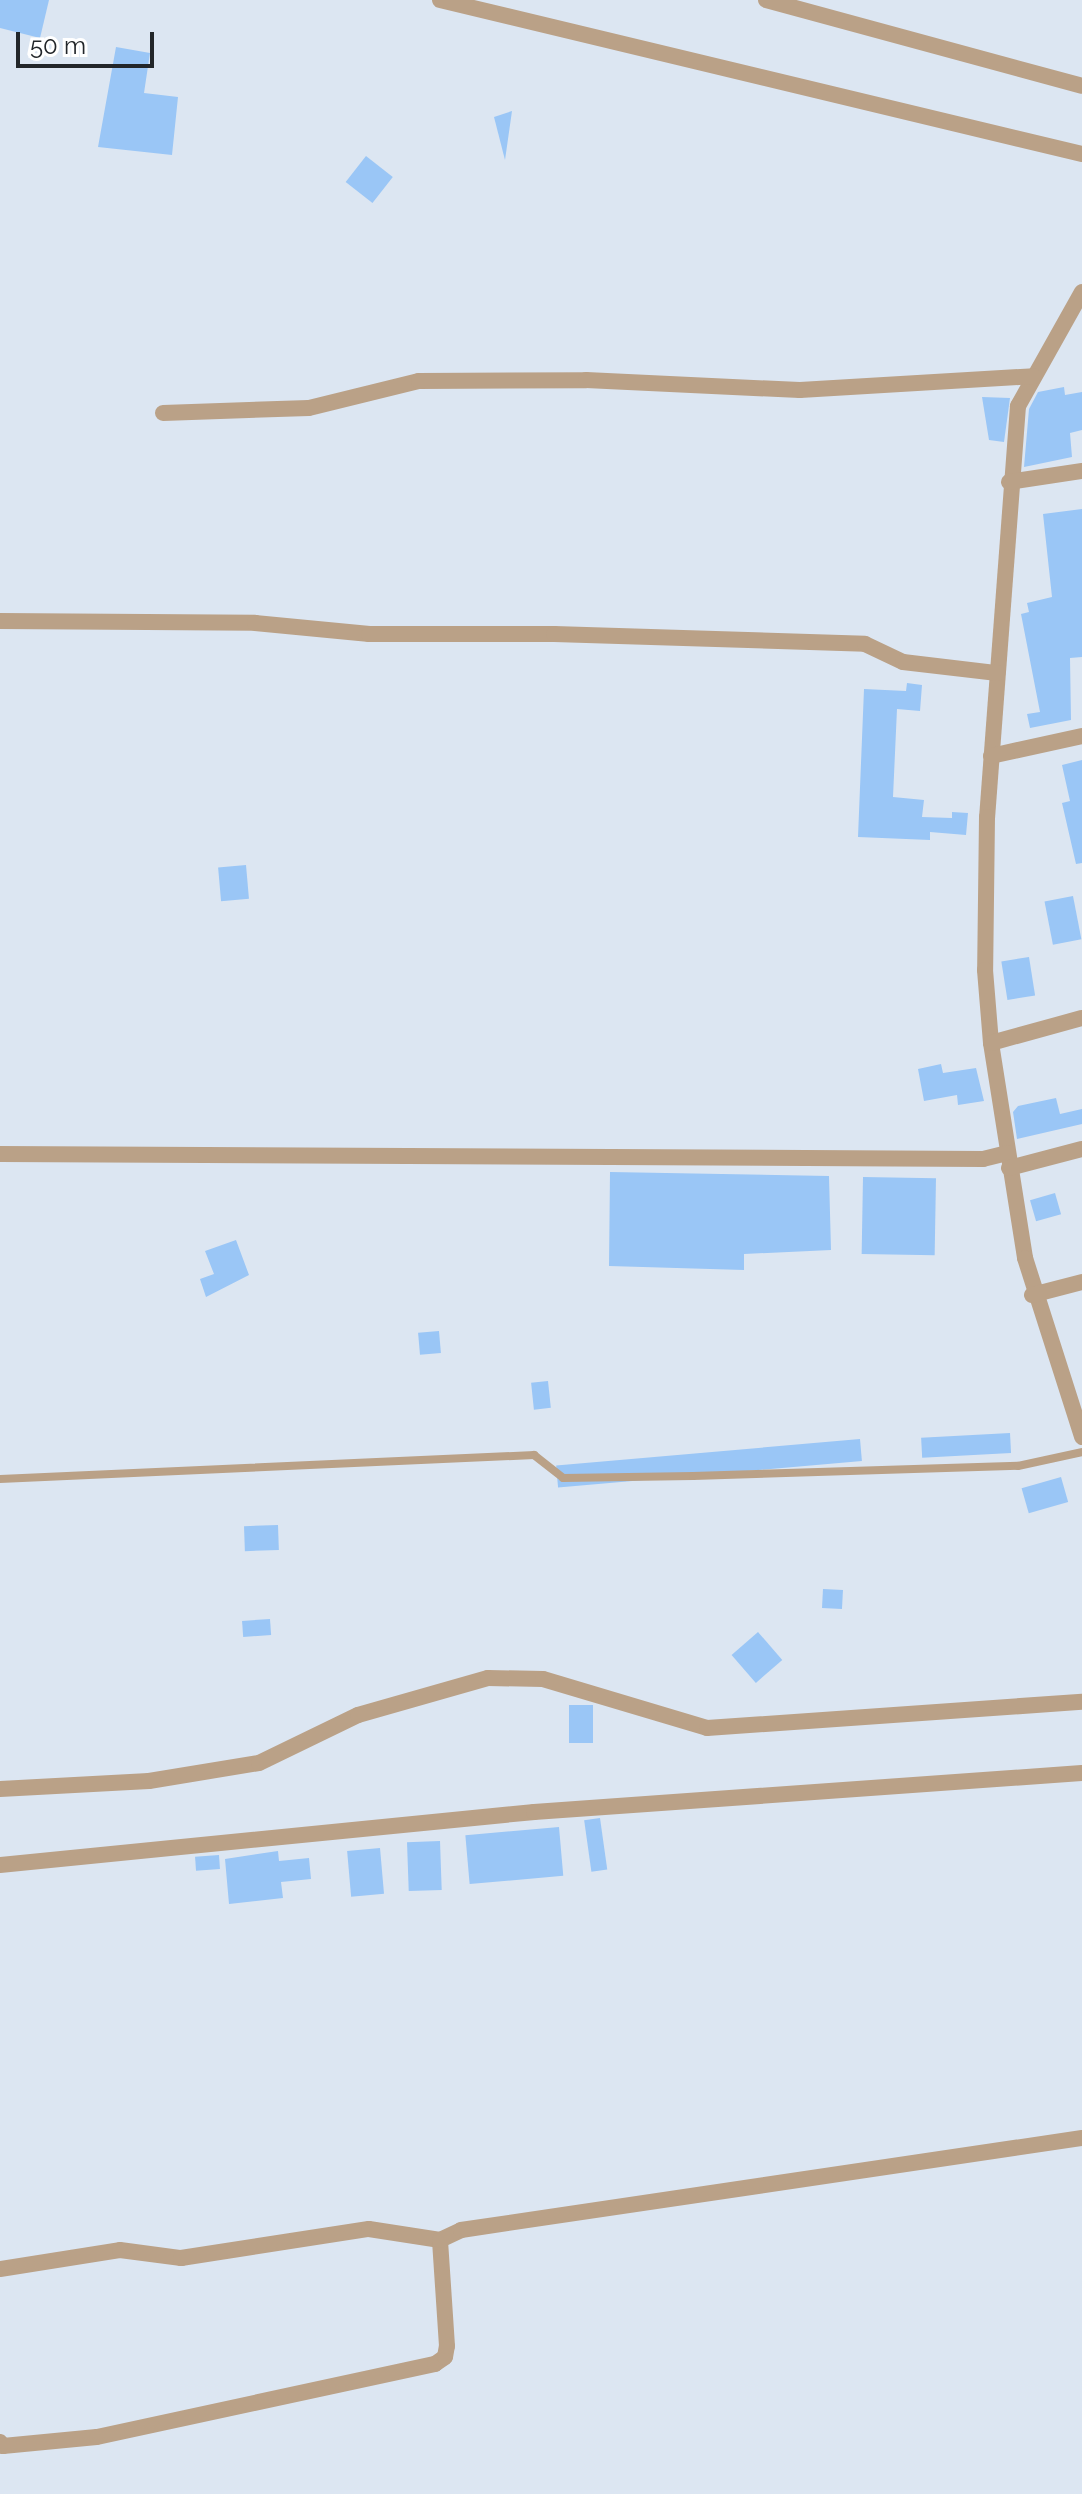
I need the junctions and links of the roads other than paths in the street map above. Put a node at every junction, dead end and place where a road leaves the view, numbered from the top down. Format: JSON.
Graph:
{"nodes":[{"id":1,"x":440,"y":0,"type":"edge"},
{"id":2,"x":766,"y":0,"type":"edge"},
{"id":3,"x":1082,"y":86,"type":"edge"},
{"id":4,"x":1082,"y":154,"type":"edge"},
{"id":5,"x":1082,"y":292,"type":"edge"},
{"id":6,"x":1034,"y":376,"type":"junction"},
{"id":7,"x":163,"y":413,"type":"dead end"},
{"id":8,"x":1082,"y":471,"type":"edge"},
{"id":9,"x":1009,"y":482,"type":"junction"},
{"id":10,"x":0,"y":621,"type":"edge"},
{"id":11,"x":997,"y":673,"type":"junction"},
{"id":12,"x":1082,"y":736,"type":"edge"},
{"id":13,"x":991,"y":756,"type":"junction"},
{"id":14,"x":1082,"y":1018,"type":"edge"},
{"id":15,"x":991,"y":1043,"type":"junction"},
{"id":16,"x":1082,"y":1149,"type":"edge"},
{"id":17,"x":0,"y":1154,"type":"edge"},
{"id":18,"x":1008,"y":1160,"type":"junction"},
{"id":19,"x":1082,"y":1282,"type":"edge"},
{"id":20,"x":1032,"y":1295,"type":"junction"},
{"id":21,"x":1082,"y":1437,"type":"edge"},
{"id":22,"x":1082,"y":1452,"type":"edge"},
{"id":23,"x":0,"y":1479,"type":"edge"},
{"id":24,"x":1082,"y":1702,"type":"edge"},
{"id":25,"x":1082,"y":1773,"type":"edge"},
{"id":26,"x":0,"y":1789,"type":"edge"},
{"id":27,"x":0,"y":1865,"type":"edge"},
{"id":28,"x":1082,"y":2138,"type":"edge"},
{"id":29,"x":440,"y":2240,"type":"junction"},
{"id":30,"x":0,"y":2269,"type":"edge"},
{"id":31,"x":0,"y":2442,"type":"edge"}],
"edges":[{"from":1,"to":4,"type":"street"},
{"from":2,"to":3,"type":"street"},
{"from":5,"to":6,"type":"street"},
{"from":6,"to":7,"type":"street"},
{"from":6,"to":9,"type":"street"},
{"from":8,"to":9,"type":"street"},
{"from":9,"to":11,"type":"street"},
{"from":10,"to":11,"type":"street"},
{"from":11,"to":13,"type":"street"},
{"from":12,"to":13,"type":"street"},
{"from":13,"to":15,"type":"street"},
{"from":14,"to":15,"type":"street"},
{"from":15,"to":18,"type":"street"},
{"from":16,"to":18,"type":"street"},
{"from":17,"to":18,"type":"street"},
{"from":18,"to":20,"type":"street"},
{"from":19,"to":20,"type":"street"},
{"from":20,"to":21,"type":"street"},
{"from":22,"to":23,"type":"lane"},
{"from":24,"to":26,"type":"street"},
{"from":25,"to":27,"type":"street"},
{"from":28,"to":29,"type":"street"},
{"from":29,"to":30,"type":"street"},
{"from":29,"to":31,"type":"street"}]}
